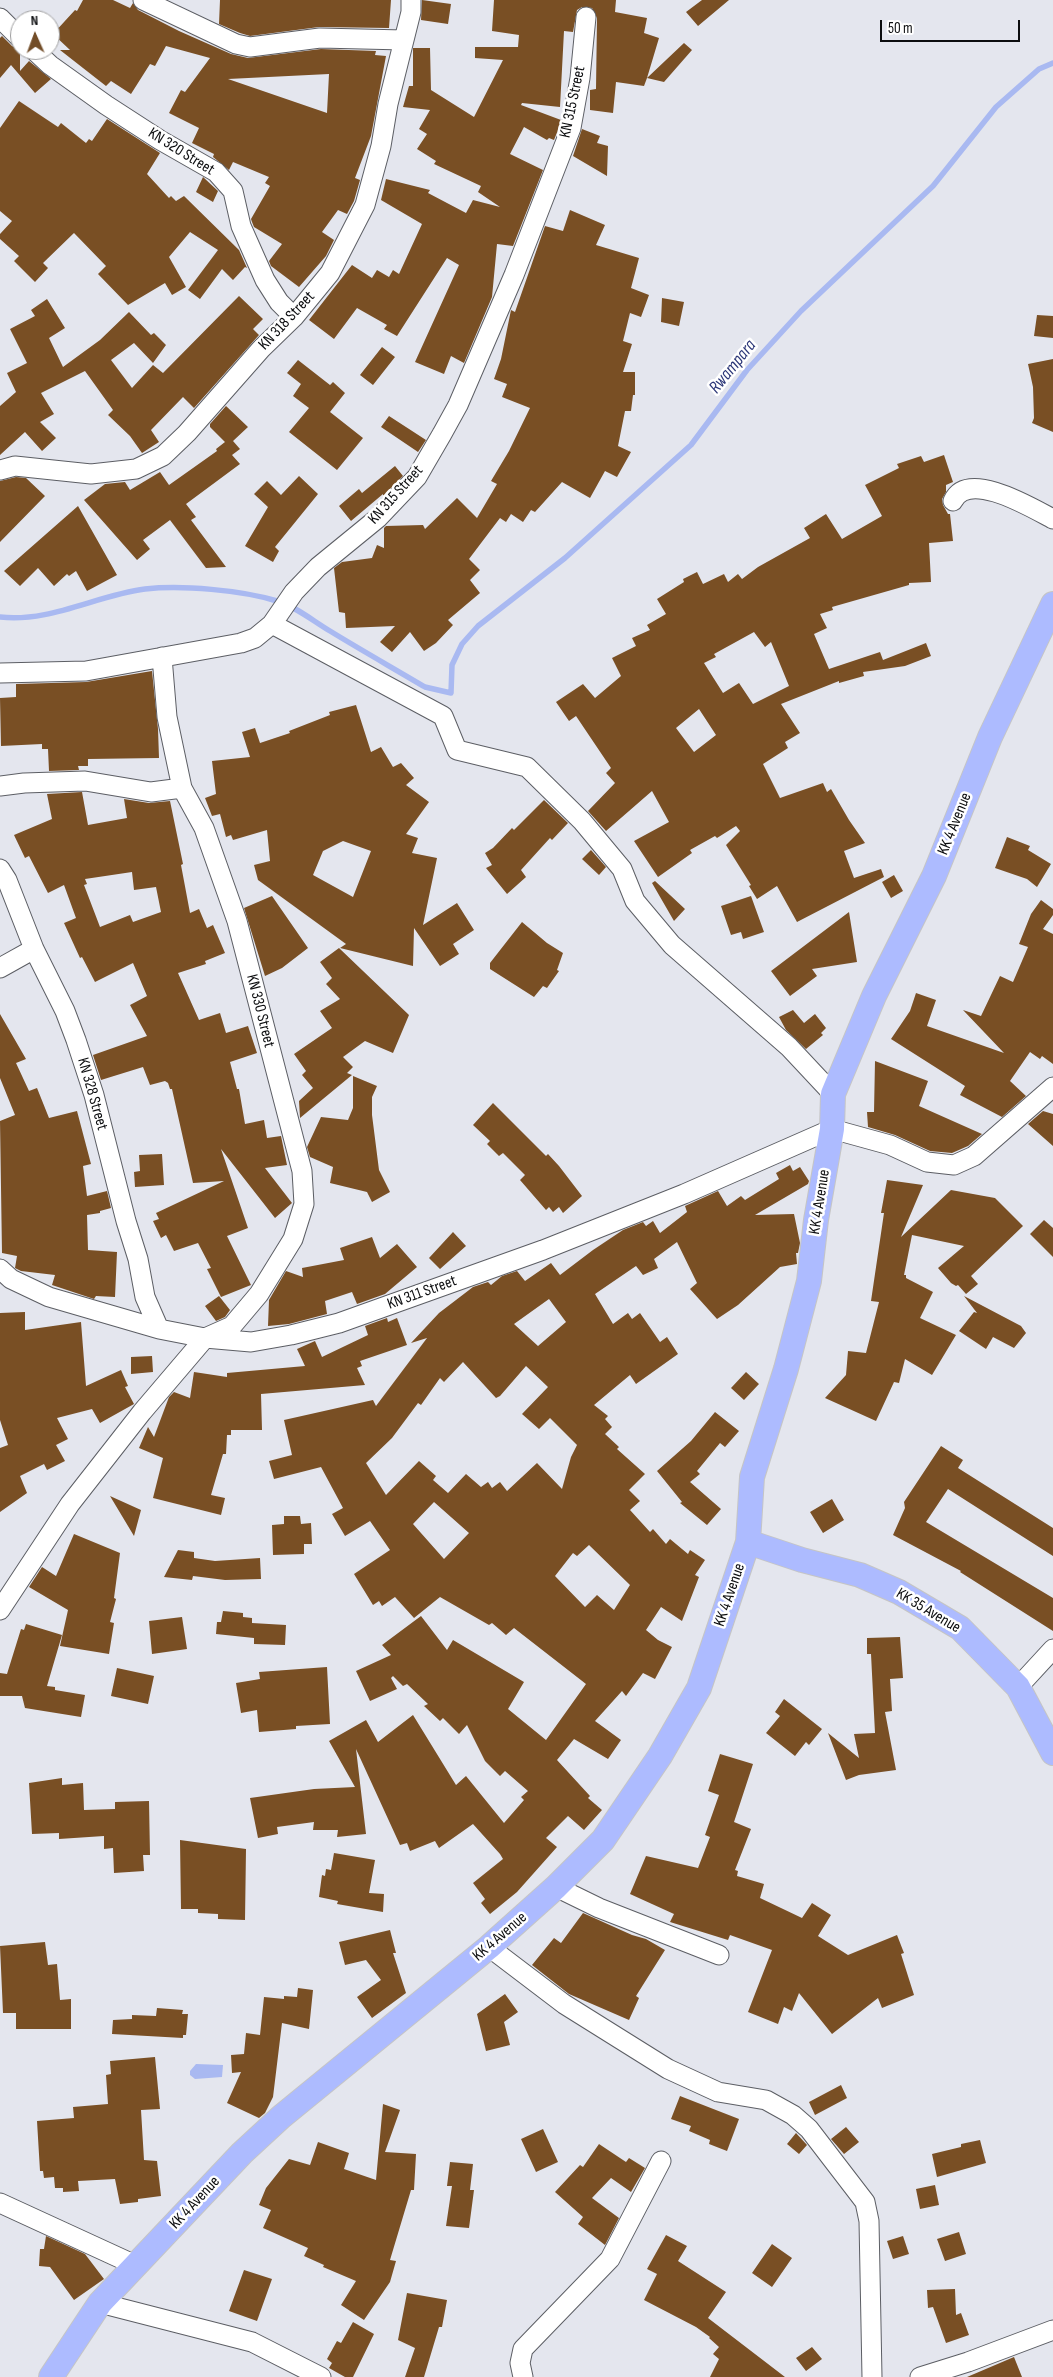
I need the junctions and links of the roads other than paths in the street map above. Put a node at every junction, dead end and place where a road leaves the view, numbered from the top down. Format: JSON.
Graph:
{"nodes":[{"id":1,"x":143,"y":0,"type":"edge"},
{"id":2,"x":411,"y":0,"type":"edge"},
{"id":3,"x":586,"y":16,"type":"dead end"},
{"id":4,"x":0,"y":18,"type":"edge"},
{"id":5,"x":10,"y":28,"type":"edge"},
{"id":6,"x":404,"y":40,"type":"junction"},
{"id":7,"x":45,"y":60,"type":"edge"},
{"id":8,"x":294,"y":317,"type":"junction"},
{"id":9,"x":0,"y":470,"type":"edge"},
{"id":10,"x":953,"y":500,"type":"dead end"},
{"id":11,"x":1053,"y":519,"type":"edge"},
{"id":12,"x":1053,"y":604,"type":"edge"},
{"id":13,"x":272,"y":624,"type":"junction"},
{"id":14,"x":162,"y":657,"type":"junction"},
{"id":15,"x":0,"y":673,"type":"edge"},
{"id":16,"x":0,"y":786,"type":"edge"},
{"id":17,"x":182,"y":788,"type":"junction"},
{"id":18,"x":0,"y":869,"type":"edge"},
{"id":19,"x":34,"y":949,"type":"junction"},
{"id":20,"x":0,"y":968,"type":"edge"},
{"id":21,"x":1053,"y":1087,"type":"edge"},
{"id":22,"x":833,"y":1094,"type":"junction"},
{"id":23,"x":832,"y":1129,"type":"junction"},
{"id":24,"x":0,"y":1270,"type":"edge"},
{"id":25,"x":159,"y":1329,"type":"junction"},
{"id":26,"x":205,"y":1338,"type":"junction"},
{"id":27,"x":748,"y":1542,"type":"junction"},
{"id":28,"x":0,"y":1610,"type":"edge"},
{"id":29,"x":1053,"y":1649,"type":"edge"},
{"id":30,"x":1018,"y":1687,"type":"junction"},
{"id":31,"x":1053,"y":1753,"type":"edge"},
{"id":32,"x":556,"y":1887,"type":"junction"},
{"id":33,"x":489,"y":1947,"type":"junction"},
{"id":34,"x":719,"y":1955,"type":"dead end"},
{"id":35,"x":661,"y":2160,"type":"dead end"},
{"id":36,"x":0,"y":2203,"type":"edge"},
{"id":37,"x":135,"y":2265,"type":"junction"},
{"id":38,"x":100,"y":2303,"type":"junction"},
{"id":39,"x":1053,"y":2330,"type":"edge"},
{"id":40,"x":51,"y":2377,"type":"edge"},
{"id":41,"x":321,"y":2377,"type":"edge"},
{"id":42,"x":524,"y":2377,"type":"edge"},
{"id":43,"x":872,"y":2377,"type":"edge"},
{"id":44,"x":920,"y":2377,"type":"edge"}],
"edges":[{"from":1,"to":6,"type":"street"},
{"from":2,"to":6,"type":"street","name":"KN 318 Street"},
{"from":3,"to":13,"type":"street","name":"KN 315 Street"},
{"from":4,"to":5,"type":"street"},
{"from":6,"to":8,"type":"street","name":"KN 318 Street"},
{"from":7,"to":8,"type":"street","name":"KN 320 Street"},
{"from":8,"to":9,"type":"street","name":"KN 318 Street"},
{"from":10,"to":11,"type":"street"},
{"from":12,"to":22,"type":"main road","name":"KK 4 Avenue"},
{"from":13,"to":14,"type":"street","name":"KN 315 Street"},
{"from":13,"to":22,"type":"street"},
{"from":14,"to":15,"type":"street","name":"KN 315 Street"},
{"from":14,"to":17,"type":"street","name":"KN 330 Street"},
{"from":16,"to":17,"type":"street"},
{"from":17,"to":26,"type":"street","name":"KN 330 Street"},
{"from":18,"to":19,"type":"street","name":"KN 328 Street"},
{"from":19,"to":20,"type":"street"},
{"from":19,"to":25,"type":"street","name":"KN 328 Street"},
{"from":21,"to":23,"type":"street"},
{"from":22,"to":23,"type":"main road","name":"KK 4 Avenue"},
{"from":23,"to":26,"type":"street","name":"KN 311 Street"},
{"from":23,"to":27,"type":"main road","name":"KK 4 Avenue"},
{"from":24,"to":25,"type":"street","name":"KN 311 Street"},
{"from":25,"to":26,"type":"street","name":"KN 311 Street"},
{"from":26,"to":28,"type":"street"},
{"from":27,"to":30,"type":"main road","name":"KK 35 Avenue"},
{"from":27,"to":32,"type":"main road","name":"KK 4 Avenue"},
{"from":29,"to":30,"type":"street"},
{"from":30,"to":31,"type":"main road","name":"KK 35 Avenue"},
{"from":32,"to":33,"type":"main road","name":"KK 4 Avenue"},
{"from":32,"to":34,"type":"street"},
{"from":33,"to":37,"type":"main road","name":"KK 4 Avenue"},
{"from":33,"to":43,"type":"street"},
{"from":35,"to":42,"type":"street"},
{"from":36,"to":37,"type":"street"},
{"from":37,"to":38,"type":"main road","name":"KK 4 Avenue"},
{"from":38,"to":40,"type":"main road","name":"KK 4 Avenue"},
{"from":38,"to":41,"type":"street"},
{"from":39,"to":44,"type":"street"}]}
